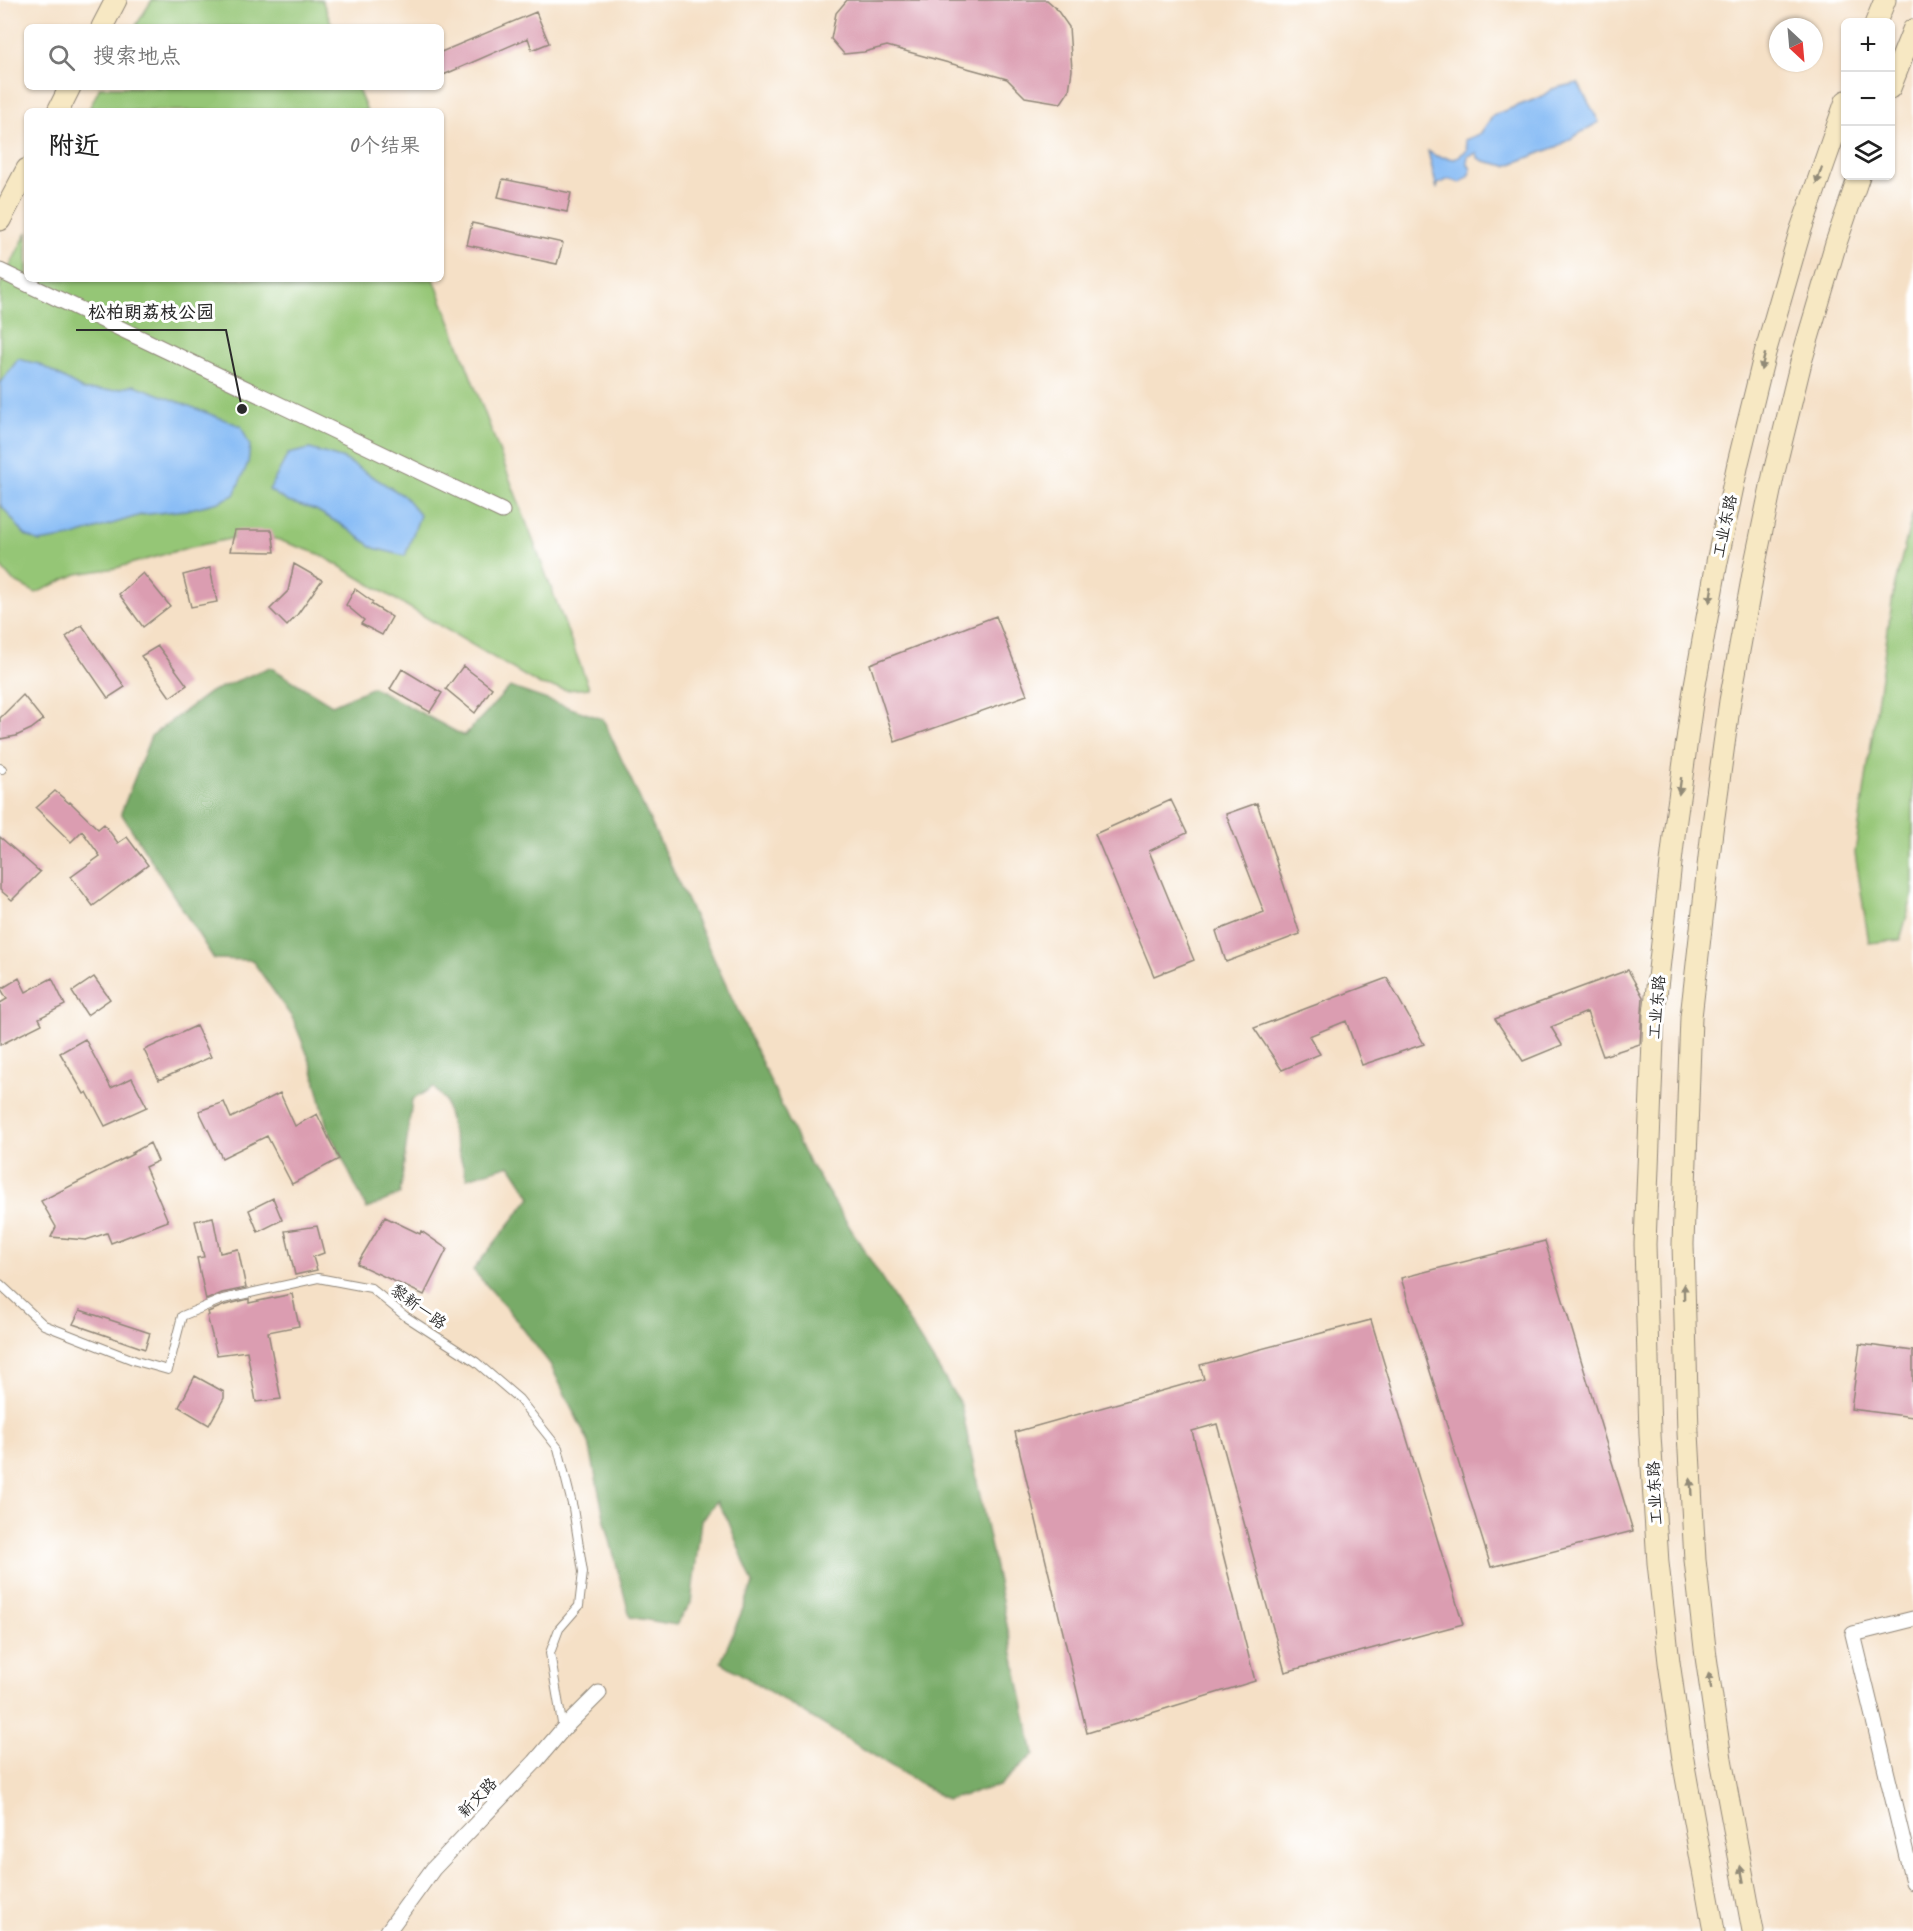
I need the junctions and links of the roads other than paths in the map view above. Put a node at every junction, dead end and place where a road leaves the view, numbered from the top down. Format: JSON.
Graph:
{"nodes":[{"id":1,"x":116,"y":0,"type":"edge"},
{"id":2,"x":1885,"y":0,"type":"edge"},
{"id":3,"x":1877,"y":18,"type":"edge"},
{"id":4,"x":104,"y":24,"type":"edge"},
{"id":5,"x":1913,"y":30,"type":"edge"},
{"id":6,"x":1895,"y":75,"type":"edge"},
{"id":7,"x":68,"y":90,"type":"edge"},
{"id":8,"x":60,"y":108,"type":"edge"},
{"id":9,"x":1841,"y":113,"type":"edge"},
{"id":10,"x":24,"y":175,"type":"edge"},
{"id":11,"x":1858,"y":180,"type":"edge"},
{"id":12,"x":0,"y":220,"type":"edge"},
{"id":13,"x":0,"y":271,"type":"edge"},
{"id":14,"x":502,"y":511,"type":"dead end"},
{"id":15,"x":0,"y":1284,"type":"edge"},
{"id":16,"x":1913,"y":1619,"type":"edge"},
{"id":17,"x":599,"y":1693,"type":"dead end"},
{"id":18,"x":562,"y":1729,"type":"junction"},
{"id":19,"x":1913,"y":1882,"type":"edge"},
{"id":20,"x":388,"y":1931,"type":"edge"},
{"id":21,"x":1714,"y":1931,"type":"edge"},
{"id":22,"x":1753,"y":1931,"type":"edge"}],
"edges":[{"from":1,"to":4,"type":"main road"},
{"from":2,"to":3,"type":"main road"},
{"from":5,"to":6,"type":"main road"},
{"from":7,"to":8,"type":"main road"},
{"from":9,"to":21,"type":"main road","name":"工业东路","one_way":true},
{"from":10,"to":12,"type":"main road"},
{"from":22,"to":11,"type":"main road","one_way":true},
{"from":13,"to":14,"type":"street"},
{"from":15,"to":18,"type":"lane","name":"黎新一路"},
{"from":16,"to":19,"type":"street"},
{"from":17,"to":18,"type":"street","name":"新文路"},
{"from":18,"to":20,"type":"street","name":"新文路"}]}
